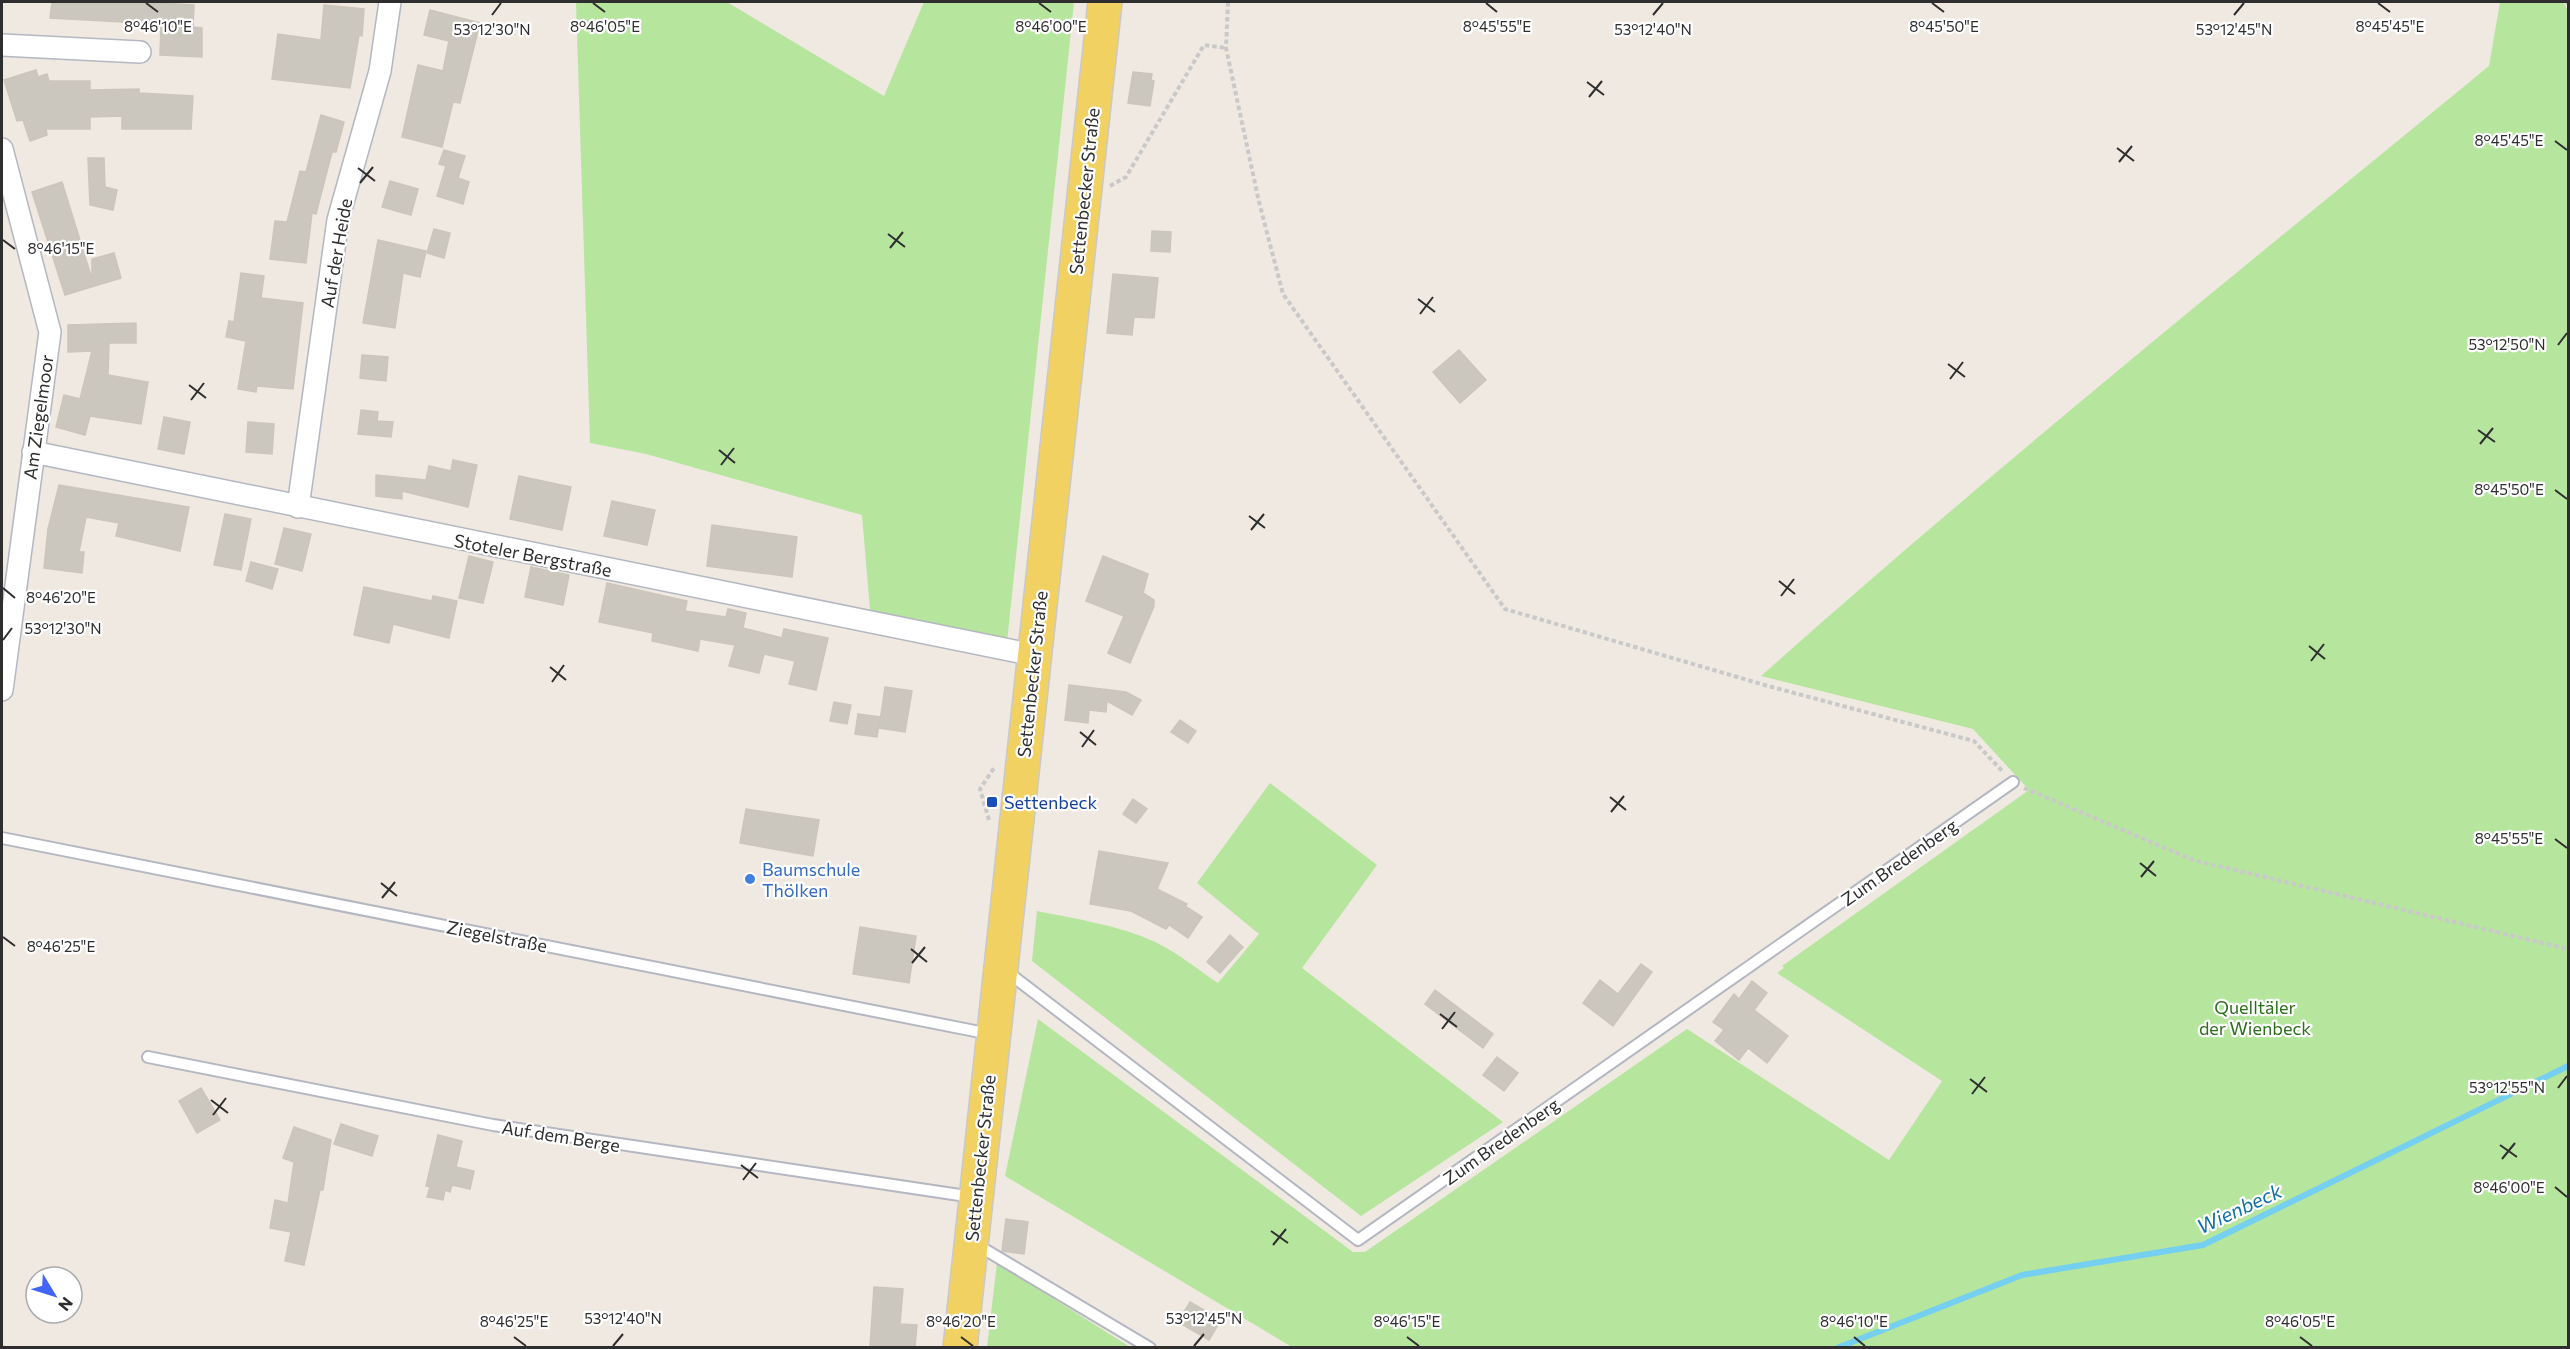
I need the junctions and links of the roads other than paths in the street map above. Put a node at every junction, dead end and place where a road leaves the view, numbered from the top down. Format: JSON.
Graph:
{"nodes":[{"id":1,"x":390,"y":2,"type":"edge"},
{"id":2,"x":1105,"y":2,"type":"edge"},
{"id":3,"x":2,"y":45,"type":"edge"},
{"id":4,"x":140,"y":52,"type":"dead end"},
{"id":5,"x":2,"y":149,"type":"edge"},
{"id":6,"x":33,"y":452,"type":"junction"},
{"id":7,"x":298,"y":507,"type":"junction"},
{"id":8,"x":1034,"y":655,"type":"junction"},
{"id":9,"x":2,"y":690,"type":"edge"},
{"id":10,"x":2013,"y":783,"type":"road end"},
{"id":11,"x":2,"y":838,"type":"edge"},
{"id":12,"x":1000,"y":967,"type":"junction"},
{"id":13,"x":993,"y":1034,"type":"junction"},
{"id":14,"x":148,"y":1057,"type":"dead end"},
{"id":15,"x":976,"y":1198,"type":"junction"},
{"id":16,"x":971,"y":1242,"type":"junction"},
{"id":17,"x":960,"y":1347,"type":"edge"},
{"id":18,"x":1149,"y":1347,"type":"edge"}],
"edges":[{"from":1,"to":7,"type":"street","name":"Auf der Heide"},
{"from":2,"to":8,"type":"main road","name":"Settenbecker Straße"},
{"from":3,"to":4,"type":"street"},
{"from":5,"to":6,"type":"street","name":"Am Ziegelmoor"},
{"from":6,"to":7,"type":"street","name":"Stoteler Bergstraße"},
{"from":6,"to":9,"type":"street","name":"Am Ziegelmoor"},
{"from":7,"to":8,"type":"street","name":"Stoteler Bergstraße"},
{"from":8,"to":12,"type":"main road","name":"Settenbecker Straße"},
{"from":10,"to":12,"type":"lane","name":"Zum Bredenberg"},
{"from":11,"to":13,"type":"lane","name":"Ziegelstraße"},
{"from":12,"to":13,"type":"main road","name":"Settenbecker Straße"},
{"from":13,"to":15,"type":"main road","name":"Settenbecker Straße"},
{"from":14,"to":15,"type":"lane","name":"Auf dem Berge"},
{"from":15,"to":16,"type":"main road","name":"Settenbecker Straße"},
{"from":16,"to":17,"type":"main road","name":"Settenbecker Straße"},
{"from":16,"to":18,"type":"lane"}]}
